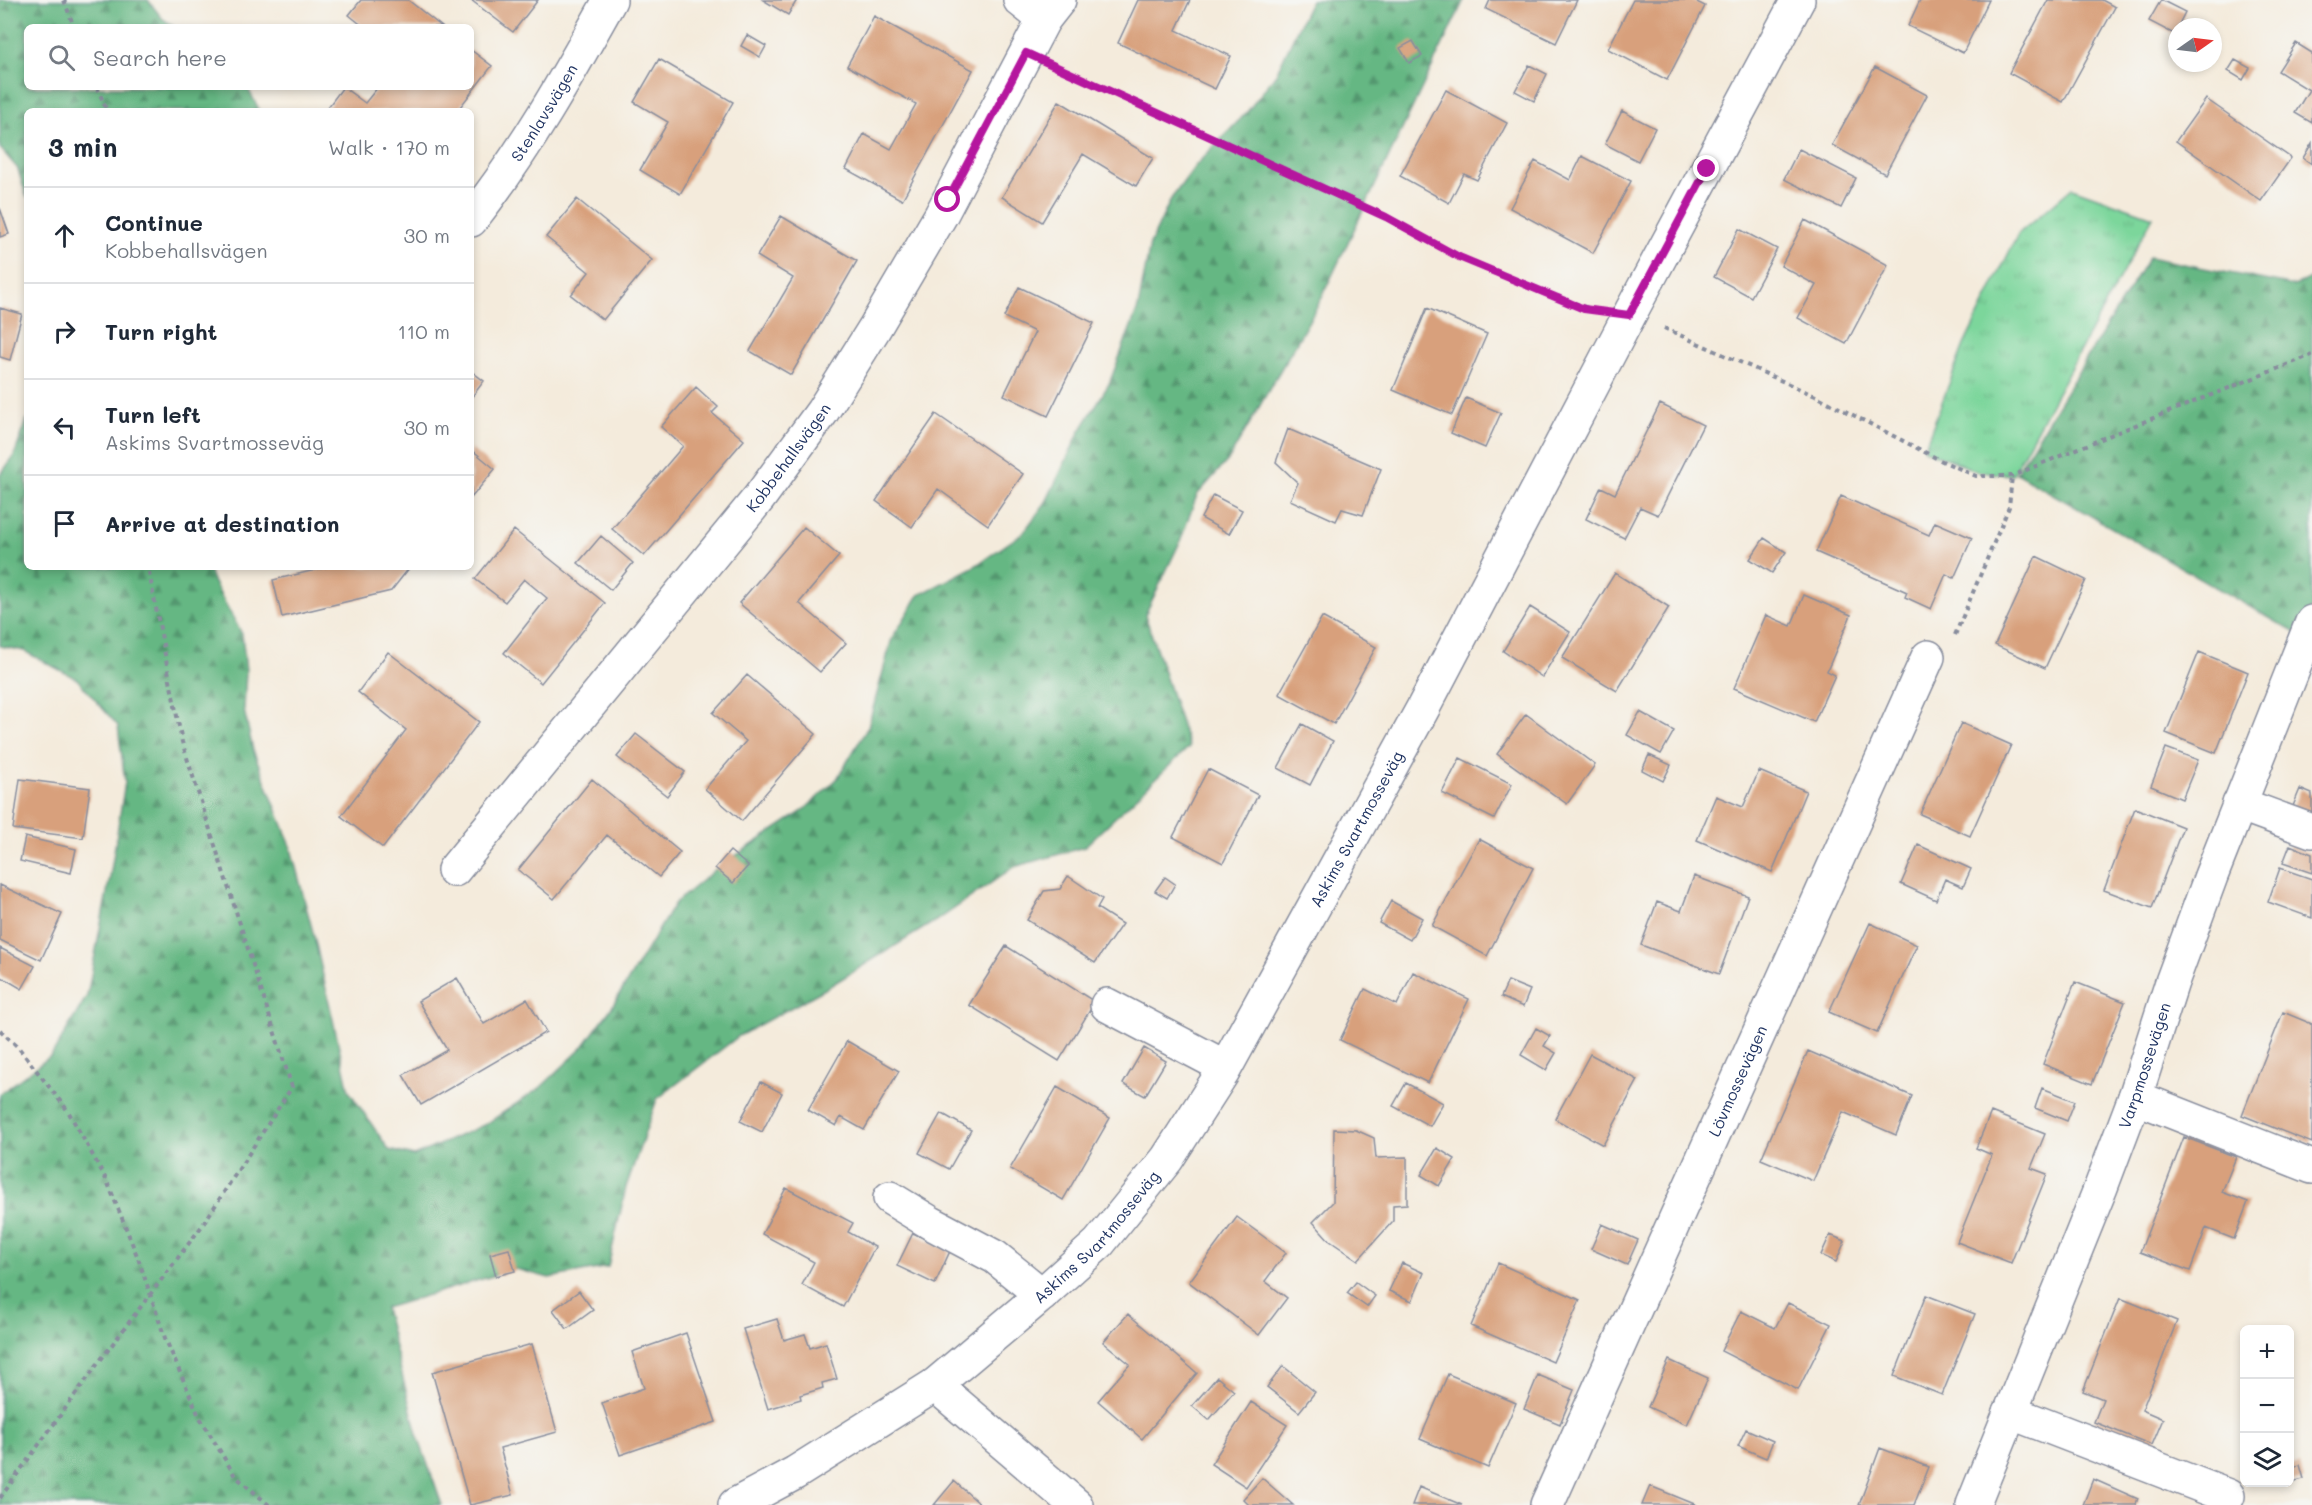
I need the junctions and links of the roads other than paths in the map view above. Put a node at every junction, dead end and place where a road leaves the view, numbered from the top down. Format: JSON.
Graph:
{"nodes":[{"id":1,"x":610,"y":0,"type":"edge"},
{"id":2,"x":1798,"y":0,"type":"edge"},
{"id":3,"x":1041,"y":6,"type":"edge"},
{"id":4,"x":474,"y":216,"type":"edge"},
{"id":5,"x":2308,"y":640,"type":"edge"},
{"id":6,"x":1929,"y":657,"type":"road end"},
{"id":7,"x":2239,"y":804,"type":"junction"},
{"id":8,"x":2312,"y":831,"type":"edge"},
{"id":9,"x":454,"y":870,"type":"dead end"},
{"id":10,"x":1107,"y":1005,"type":"dead end"},
{"id":11,"x":1225,"y":1067,"type":"junction"},
{"id":12,"x":2135,"y":1097,"type":"junction"},
{"id":13,"x":2312,"y":1167,"type":"edge"},
{"id":14,"x":890,"y":1198,"type":"dead end"},
{"id":15,"x":1042,"y":1294,"type":"junction"},
{"id":16,"x":935,"y":1385,"type":"junction"},
{"id":17,"x":2010,"y":1412,"type":"junction"},
{"id":18,"x":2228,"y":1496,"type":"dead end"},
{"id":19,"x":735,"y":1505,"type":"edge"},
{"id":20,"x":1076,"y":1505,"type":"edge"},
{"id":21,"x":1547,"y":1505,"type":"edge"},
{"id":22,"x":1973,"y":1505,"type":"edge"}],
"edges":[{"from":1,"to":4,"type":"street","name":"Stenlavsvägen"},
{"from":2,"to":11,"type":"street","name":"Askims Svartmosseväg"},
{"from":3,"to":9,"type":"street","name":"Kobbehallsvägen"},
{"from":5,"to":7,"type":"street","name":"Varpmossevägen"},
{"from":6,"to":21,"type":"street","name":"Lövmossevägen"},
{"from":7,"to":8,"type":"street"},
{"from":7,"to":12,"type":"street","name":"Varpmossevägen"},
{"from":10,"to":11,"type":"street"},
{"from":11,"to":15,"type":"street","name":"Askims Svartmosseväg"},
{"from":12,"to":13,"type":"street"},
{"from":12,"to":17,"type":"street","name":"Varpmossevägen"},
{"from":14,"to":15,"type":"street"},
{"from":15,"to":16,"type":"street","name":"Askims Svartmosseväg"},
{"from":16,"to":19,"type":"street","name":"Askims Svartmosseväg"},
{"from":16,"to":20,"type":"street"},
{"from":17,"to":18,"type":"street"},
{"from":17,"to":22,"type":"street","name":"Varpmossevägen"}]}
